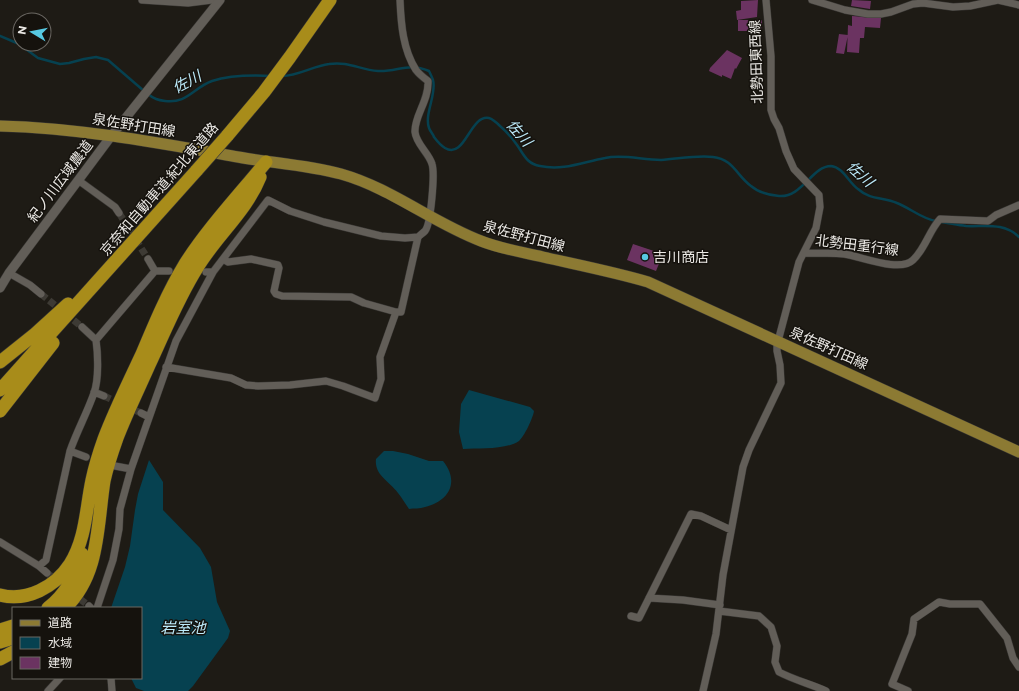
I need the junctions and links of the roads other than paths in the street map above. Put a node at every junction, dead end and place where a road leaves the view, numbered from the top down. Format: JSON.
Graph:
{"nodes":[{"id":1,"x":142,"y":0,"type":"edge"},
{"id":2,"x":212,"y":0,"type":"edge"},
{"id":3,"x":220,"y":0,"type":"edge"},
{"id":4,"x":330,"y":0,"type":"edge"},
{"id":5,"x":400,"y":0,"type":"edge"},
{"id":6,"x":766,"y":0,"type":"edge"},
{"id":7,"x":812,"y":0,"type":"edge"},
{"id":8,"x":1019,"y":5,"type":"edge"},
{"id":9,"x":0,"y":126,"type":"edge"},
{"id":10,"x":112,"y":135,"type":"junction"},
{"id":11,"x":266,"y":162,"type":"junction"},
{"id":12,"x":78,"y":180,"type":"junction"},
{"id":13,"x":181,"y":188,"type":"junction"},
{"id":14,"x":1019,"y":204,"type":"edge"},
{"id":15,"x":119,"y":213,"type":"tunnel mouth"},
{"id":16,"x":430,"y":216,"type":"junction"},
{"id":17,"x":418,"y":236,"type":"junction"},
{"id":18,"x":804,"y":253,"type":"junction"},
{"id":19,"x":148,"y":259,"type":"tunnel mouth"},
{"id":20,"x":223,"y":259,"type":"junction"},
{"id":21,"x":115,"y":263,"type":"junction"},
{"id":22,"x":155,"y":271,"type":"junction"},
{"id":23,"x":169,"y":271,"type":"dead end"},
{"id":24,"x":9,"y":273,"type":"junction"},
{"id":25,"x":0,"y":288,"type":"edge"},
{"id":26,"x":42,"y":294,"type":"tunnel mouth"},
{"id":27,"x":396,"y":312,"type":"junction"},
{"id":28,"x":82,"y":327,"type":"tunnel mouth"},
{"id":29,"x":96,"y":340,"type":"junction"},
{"id":30,"x":778,"y":342,"type":"junction"},
{"id":31,"x":0,"y":362,"type":"edge"},
{"id":32,"x":166,"y":366,"type":"junction"},
{"id":33,"x":0,"y":390,"type":"edge"},
{"id":34,"x":94,"y":392,"type":"junction"},
{"id":35,"x":104,"y":396,"type":"tunnel mouth"},
{"id":36,"x":0,"y":411,"type":"edge"},
{"id":37,"x":141,"y":414,"type":"tunnel mouth"},
{"id":38,"x":149,"y":417,"type":"junction"},
{"id":39,"x":70,"y":451,"type":"junction"},
{"id":40,"x":1019,"y":452,"type":"edge"},
{"id":41,"x":86,"y":457,"type":"dead end"},
{"id":42,"x":115,"y":466,"type":"dead end"},
{"id":43,"x":131,"y":469,"type":"junction"},
{"id":44,"x":88,"y":504,"type":"junction"},
{"id":45,"x":731,"y":530,"type":"junction"},
{"id":46,"x":0,"y":542,"type":"edge"},
{"id":47,"x":39,"y":566,"type":"junction"},
{"id":48,"x":47,"y":573,"type":"tunnel mouth"},
{"id":49,"x":0,"y":595,"type":"edge"},
{"id":50,"x":649,"y":598,"type":"junction"},
{"id":51,"x":49,"y":607,"type":"edge"},
{"id":52,"x":66,"y":607,"type":"edge"},
{"id":53,"x":97,"y":607,"type":"edge"},
{"id":54,"x":719,"y":608,"type":"junction"},
{"id":55,"x":631,"y":616,"type":"dead end"},
{"id":56,"x":12,"y":626,"type":"edge"},
{"id":57,"x":0,"y":630,"type":"edge"},
{"id":58,"x":12,"y":638,"type":"edge"},
{"id":59,"x":0,"y":642,"type":"edge"},
{"id":60,"x":12,"y":653,"type":"edge"},
{"id":61,"x":0,"y":659,"type":"edge"},
{"id":62,"x":1019,"y":667,"type":"edge"},
{"id":63,"x":59,"y":679,"type":"edge"},
{"id":64,"x":111,"y":679,"type":"edge"},
{"id":65,"x":48,"y":691,"type":"edge"},
{"id":66,"x":112,"y":691,"type":"edge"},
{"id":67,"x":703,"y":691,"type":"edge"},
{"id":68,"x":826,"y":691,"type":"edge"},
{"id":69,"x":908,"y":691,"type":"edge"}],
"edges":[{"from":1,"to":2,"type":"street"},
{"from":3,"to":10,"type":"street","name":"紀ノ川広域農道"},
{"from":4,"to":13,"type":"highway","name":"京奈和自動車道;紀北東道路","bridge":true},
{"from":5,"to":16,"type":"street"},
{"from":6,"to":18,"type":"street","name":"北勢田東西線"},
{"from":7,"to":8,"type":"street"},
{"from":9,"to":10,"type":"main road","name":"泉佐野打田線"},
{"from":10,"to":11,"type":"main road","name":"泉佐野打田線"},
{"from":10,"to":12,"type":"street","name":"紀ノ川広域農道"},
{"from":11,"to":16,"type":"main road","name":"泉佐野打田線"},
{"from":11,"to":44,"type":"highway"},
{"from":11,"to":52,"type":"highway"},
{"from":12,"to":15,"type":"street"},
{"from":12,"to":24,"type":"street","name":"紀ノ川広域農道"},
{"from":13,"to":21,"type":"highway","name":"京奈和自動車道;紀北東道路"},
{"from":13,"to":31,"type":"highway"},
{"from":14,"to":18,"type":"street","name":"北勢田重行線"},
{"from":16,"to":17,"type":"street"},
{"from":16,"to":30,"type":"main road","name":"泉佐野打田線"},
{"from":17,"to":20,"type":"street"},
{"from":17,"to":27,"type":"street"},
{"from":18,"to":30,"type":"street","name":"北勢田東西線"},
{"from":19,"to":22,"type":"street"},
{"from":20,"to":27,"type":"street"},
{"from":20,"to":32,"type":"street"},
{"from":21,"to":33,"type":"highway","name":"京奈和自動車道;紀北東道路"},
{"from":21,"to":36,"type":"highway"},
{"from":22,"to":23,"type":"street"},
{"from":22,"to":29,"type":"street"},
{"from":24,"to":25,"type":"street","name":"紀ノ川広域農道"},
{"from":24,"to":26,"type":"street"},
{"from":27,"to":32,"type":"street"},
{"from":28,"to":29,"type":"street"},
{"from":29,"to":34,"type":"street"},
{"from":30,"to":40,"type":"main road","name":"泉佐野打田線"},
{"from":30,"to":45,"type":"street","name":"北勢田東西線"},
{"from":32,"to":38,"type":"street"},
{"from":34,"to":35,"type":"street"},
{"from":34,"to":39,"type":"street"},
{"from":37,"to":38,"type":"street"},
{"from":38,"to":43,"type":"street"},
{"from":39,"to":41,"type":"street"},
{"from":39,"to":47,"type":"street"},
{"from":42,"to":43,"type":"street"},
{"from":43,"to":53,"type":"street"},
{"from":44,"to":49,"type":"highway"},
{"from":44,"to":51,"type":"highway"},
{"from":45,"to":50,"type":"street"},
{"from":45,"to":54,"type":"street","name":"北勢田東西線"},
{"from":46,"to":47,"type":"street"},
{"from":47,"to":48,"type":"street"},
{"from":50,"to":54,"type":"street"},
{"from":50,"to":55,"type":"street"},
{"from":54,"to":67,"type":"street","name":"北勢田東西線"},
{"from":54,"to":68,"type":"street"},
{"from":56,"to":57,"type":"highway"},
{"from":58,"to":59,"type":"highway"},
{"from":60,"to":61,"type":"highway"},
{"from":62,"to":69,"type":"street"},
{"from":63,"to":65,"type":"street"},
{"from":64,"to":66,"type":"street"}]}
